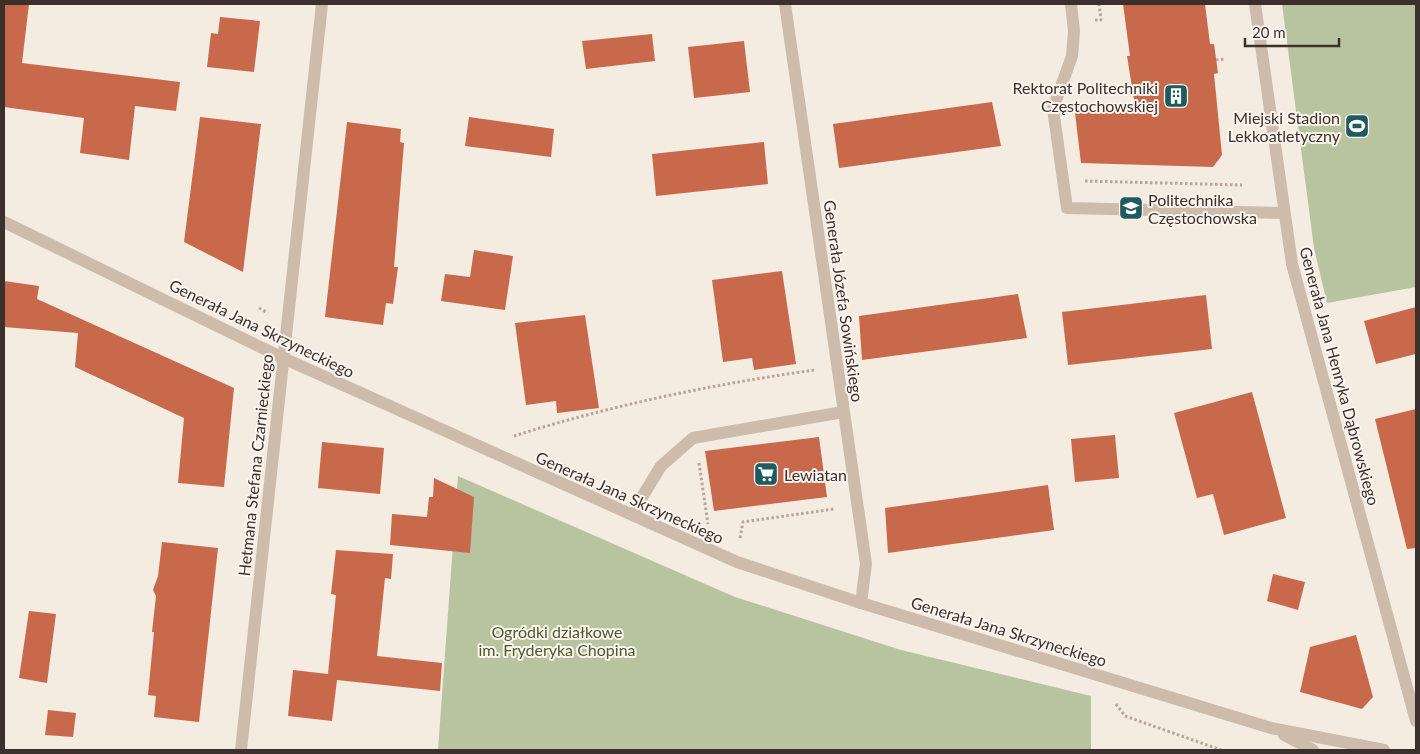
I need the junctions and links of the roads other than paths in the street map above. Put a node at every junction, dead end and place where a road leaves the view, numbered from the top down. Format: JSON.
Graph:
{"nodes":[{"id":1,"x":322,"y":4,"type":"edge"},
{"id":2,"x":785,"y":4,"type":"edge"},
{"id":3,"x":1070,"y":4,"type":"edge"},
{"id":4,"x":1255,"y":4,"type":"edge"},
{"id":5,"x":1284,"y":213,"type":"junction"},
{"id":6,"x":4,"y":222,"type":"edge"},
{"id":7,"x":282,"y":358,"type":"junction"},
{"id":8,"x":844,"y":412,"type":"junction"},
{"id":9,"x":634,"y":516,"type":"junction"},
{"id":10,"x":861,"y":603,"type":"junction"},
{"id":11,"x":1416,"y":721,"type":"edge"},
{"id":12,"x":1271,"y":728,"type":"junction"},
{"id":13,"x":241,"y":750,"type":"edge"},
{"id":14,"x":1313,"y":750,"type":"edge"},
{"id":15,"x":1384,"y":750,"type":"edge"}],
"edges":[{"from":1,"to":7,"type":"street","name":"Hetmana Stefana Czarnieckiego"},
{"from":2,"to":8,"type":"street","name":"Generała Józefa Sowińskiego"},
{"from":3,"to":5,"type":"street"},
{"from":4,"to":5,"type":"street","name":"Generała Jana Henryka Dąbrowskiego"},
{"from":5,"to":11,"type":"street","name":"Generała Jana Henryka Dąbrowskiego"},
{"from":6,"to":7,"type":"street","name":"Generała Jana Skrzyneckiego"},
{"from":7,"to":9,"type":"street","name":"Generała Jana Skrzyneckiego"},
{"from":7,"to":13,"type":"street","name":"Hetmana Stefana Czarnieckiego"},
{"from":8,"to":9,"type":"street"},
{"from":8,"to":10,"type":"street","name":"Generała Józefa Sowińskiego"},
{"from":9,"to":10,"type":"street","name":"Generała Jana Skrzyneckiego"},
{"from":10,"to":12,"type":"street","name":"Generała Jana Skrzyneckiego"},
{"from":12,"to":14,"type":"street","name":"Generała Jana Skrzyneckiego"},
{"from":12,"to":15,"type":"street","name":"Generała Jana Skrzyneckiego"}]}
